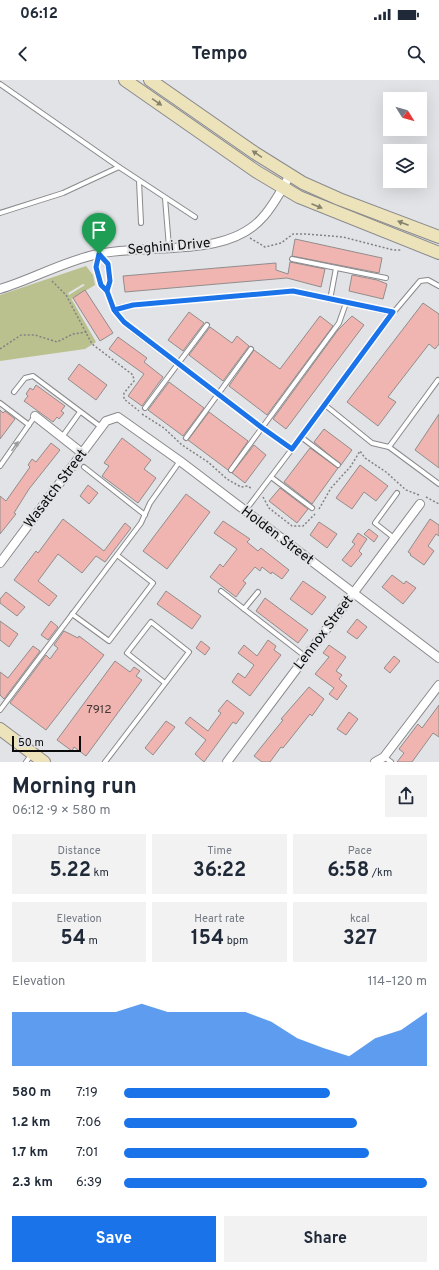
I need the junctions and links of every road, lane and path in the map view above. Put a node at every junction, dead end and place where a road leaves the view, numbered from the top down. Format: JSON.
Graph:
{"nodes":[{"id":1,"x":125,"y":80,"type":"edge"},
{"id":2,"x":150,"y":80,"type":"edge"},
{"id":3,"x":0,"y":85,"type":"edge"},
{"id":4,"x":119,"y":167,"type":"junction"},
{"id":5,"x":290,"y":176,"type":"junction"},
{"id":6,"x":139,"y":181,"type":"junction"},
{"id":7,"x":282,"y":188,"type":"junction"},
{"id":8,"x":165,"y":198,"type":"junction"},
{"id":9,"x":0,"y":213,"type":"edge"},
{"id":10,"x":195,"y":217,"type":"dead end"},
{"id":11,"x":141,"y":223,"type":"dead end"},
{"id":12,"x":439,"y":237,"type":"edge"},
{"id":13,"x":250,"y":238,"type":"dead end"},
{"id":14,"x":170,"y":247,"type":"junction"},
{"id":15,"x":405,"y":249,"type":"dead end"},
{"id":16,"x":439,"y":253,"type":"edge"},
{"id":17,"x":99,"y":254,"type":"junction"},
{"id":18,"x":292,"y":259,"type":"dead end"},
{"id":19,"x":336,"y":268,"type":"junction"},
{"id":20,"x":386,"y":278,"type":"dead end"},
{"id":21,"x":439,"y":286,"type":"edge"},
{"id":22,"x":0,"y":288,"type":"edge"},
{"id":23,"x":107,"y":291,"type":"junction"},
{"id":24,"x":330,"y":300,"type":"junction"},
{"id":25,"x":346,"y":303,"type":"junction"},
{"id":26,"x":114,"y":310,"type":"junction"},
{"id":27,"x":393,"y":312,"type":"junction"},
{"id":28,"x":207,"y":325,"type":"dead end"},
{"id":29,"x":87,"y":332,"type":"dead end"},
{"id":30,"x":0,"y":349,"type":"edge"},
{"id":31,"x":251,"y":349,"type":"dead end"},
{"id":32,"x":177,"y":364,"type":"junction"},
{"id":33,"x":439,"y":380,"type":"edge"},
{"id":34,"x":14,"y":392,"type":"dead end"},
{"id":35,"x":218,"y":395,"type":"junction"},
{"id":36,"x":0,"y":402,"type":"edge"},
{"id":37,"x":325,"y":405,"type":"junction"},
{"id":38,"x":145,"y":408,"type":"dead end"},
{"id":39,"x":80,"y":412,"type":"junction"},
{"id":40,"x":36,"y":416,"type":"joint"},
{"id":41,"x":113,"y":417,"type":"joint"},
{"id":42,"x":29,"y":425,"type":"junction"},
{"id":43,"x":102,"y":427,"type":"junction"},
{"id":44,"x":261,"y":427,"type":"junction"},
{"id":45,"x":62,"y":437,"type":"junction"},
{"id":46,"x":301,"y":437,"type":"junction"},
{"id":47,"x":186,"y":438,"type":"dead end"},
{"id":48,"x":389,"y":447,"type":"junction"},
{"id":49,"x":292,"y":449,"type":"junction"},
{"id":50,"x":82,"y":453,"type":"junction"},
{"id":51,"x":180,"y":461,"type":"junction"},
{"id":52,"x":338,"y":465,"type":"dead end"},
{"id":53,"x":0,"y":466,"type":"edge"},
{"id":54,"x":84,"y":467,"type":"dead end"},
{"id":55,"x":230,"y":470,"type":"dead end"},
{"id":56,"x":271,"y":477,"type":"junction"},
{"id":57,"x":439,"y":484,"type":"edge"},
{"id":58,"x":397,"y":493,"type":"dead end"},
{"id":59,"x":265,"y":498,"type":"dead end"},
{"id":60,"x":420,"y":504,"type":"dead end"},
{"id":61,"x":439,"y":504,"type":"edge"},
{"id":62,"x":312,"y":508,"type":"dead end"},
{"id":63,"x":245,"y":512,"type":"junction"},
{"id":64,"x":145,"y":515,"type":"junction"},
{"id":65,"x":395,"y":538,"type":"junction"},
{"id":66,"x":117,"y":556,"type":"junction"},
{"id":67,"x":0,"y":563,"type":"edge"},
{"id":68,"x":221,"y":591,"type":"dead end"},
{"id":69,"x":258,"y":592,"type":"dead end"},
{"id":70,"x":353,"y":594,"type":"junction"},
{"id":71,"x":244,"y":609,"type":"junction"},
{"id":72,"x":72,"y":614,"type":"junction"},
{"id":73,"x":306,"y":657,"type":"junction"},
{"id":74,"x":439,"y":658,"type":"edge"},
{"id":75,"x":165,"y":683,"type":"junction"},
{"id":76,"x":439,"y":685,"type":"edge"},
{"id":77,"x":0,"y":710,"type":"edge"},
{"id":78,"x":0,"y":729,"type":"edge"},
{"id":79,"x":29,"y":758,"type":"edge"},
{"id":80,"x":388,"y":759,"type":"edge"},
{"id":81,"x":44,"y":762,"type":"edge"},
{"id":82,"x":105,"y":762,"type":"edge"},
{"id":83,"x":227,"y":762,"type":"edge"},
{"id":84,"x":376,"y":762,"type":"edge"}],
"edges":[{"from":1,"to":7,"type":"main road","one_way":true},
{"from":5,"to":2,"type":"main road","one_way":true},
{"from":3,"to":4,"type":"lane"},
{"from":4,"to":6,"type":"lane"},
{"from":4,"to":9,"type":"lane"},
{"from":5,"to":7,"type":"street","name":"Seghini Drive"},
{"from":12,"to":5,"type":"main road","one_way":true},
{"from":6,"to":8,"type":"lane"},
{"from":6,"to":11,"type":"lane"},
{"from":7,"to":14,"type":"street","name":"Seghini Drive"},
{"from":7,"to":16,"type":"main road","one_way":true},
{"from":8,"to":10,"type":"lane"},
{"from":8,"to":14,"type":"lane"},
{"from":13,"to":15,"type":"path"},
{"from":14,"to":17,"type":"street","name":"Seghini Drive"},
{"from":17,"to":22,"type":"street","name":"Seghini Drive"},
{"from":17,"to":23,"type":"lane"},
{"from":17,"to":23,"type":"lane"},
{"from":18,"to":19,"type":"lane"},
{"from":19,"to":20,"type":"lane"},
{"from":19,"to":24,"type":"lane"},
{"from":21,"to":27,"type":"lane"},
{"from":23,"to":26,"type":"lane"},
{"from":24,"to":25,"type":"lane"},
{"from":24,"to":26,"type":"lane"},
{"from":25,"to":27,"type":"lane"},
{"from":25,"to":44,"type":"lane"},
{"from":26,"to":32,"type":"lane"},
{"from":27,"to":37,"type":"lane"},
{"from":28,"to":32,"type":"lane"},
{"from":29,"to":30,"type":"path"},
{"from":31,"to":35,"type":"lane"},
{"from":32,"to":35,"type":"lane"},
{"from":32,"to":38,"type":"lane"},
{"from":33,"to":48,"type":"lane"},
{"from":34,"to":39,"type":"lane"},
{"from":35,"to":44,"type":"lane"},
{"from":35,"to":47,"type":"lane"},
{"from":36,"to":42,"type":"lane"},
{"from":37,"to":46,"type":"lane"},
{"from":37,"to":48,"type":"lane"},
{"from":39,"to":43,"type":"lane"},
{"from":39,"to":45,"type":"lane"},
{"from":40,"to":42,"type":"lane"},
{"from":40,"to":45,"type":"street"},
{"from":41,"to":43,"type":"street","name":"Wasatch Street"},
{"from":41,"to":51,"type":"street","name":"Holden Street"},
{"from":53,"to":42,"type":"lane","one_way":true},
{"from":43,"to":50,"type":"street","name":"Wasatch Street"},
{"from":44,"to":49,"type":"lane"},
{"from":44,"to":55,"type":"lane"},
{"from":45,"to":50,"type":"street"},
{"from":46,"to":49,"type":"lane"},
{"from":46,"to":52,"type":"lane"},
{"from":48,"to":57,"type":"lane"},
{"from":49,"to":56,"type":"lane"},
{"from":50,"to":67,"type":"street","name":"Wasatch Street"},
{"from":51,"to":63,"type":"street","name":"Holden Street"},
{"from":51,"to":64,"type":"lane"},
{"from":54,"to":64,"type":"lane"},
{"from":56,"to":62,"type":"lane"},
{"from":56,"to":63,"type":"lane"},
{"from":58,"to":65,"type":"lane"},
{"from":59,"to":61,"type":"path"},
{"from":60,"to":65,"type":"street","name":"Lennox Street"},
{"from":63,"to":70,"type":"street","name":"Holden Street"},
{"from":64,"to":66,"type":"lane"},
{"from":65,"to":70,"type":"street","name":"Lennox Street"},
{"from":66,"to":72,"type":"lane"},
{"from":66,"to":72,"type":"lane"},
{"from":68,"to":71,"type":"lane"},
{"from":69,"to":71,"type":"lane"},
{"from":70,"to":73,"type":"street","name":"Lennox Street"},
{"from":70,"to":74,"type":"street","name":"Holden Street"},
{"from":71,"to":73,"type":"lane"},
{"from":72,"to":77,"type":"lane"},
{"from":73,"to":83,"type":"street","name":"Lennox Street"},
{"from":75,"to":75,"type":"lane"},
{"from":75,"to":82,"type":"lane"},
{"from":76,"to":80,"type":"street"},
{"from":78,"to":79,"type":"main road"},
{"from":79,"to":81,"type":"main road"},
{"from":80,"to":84,"type":"street"}]}
